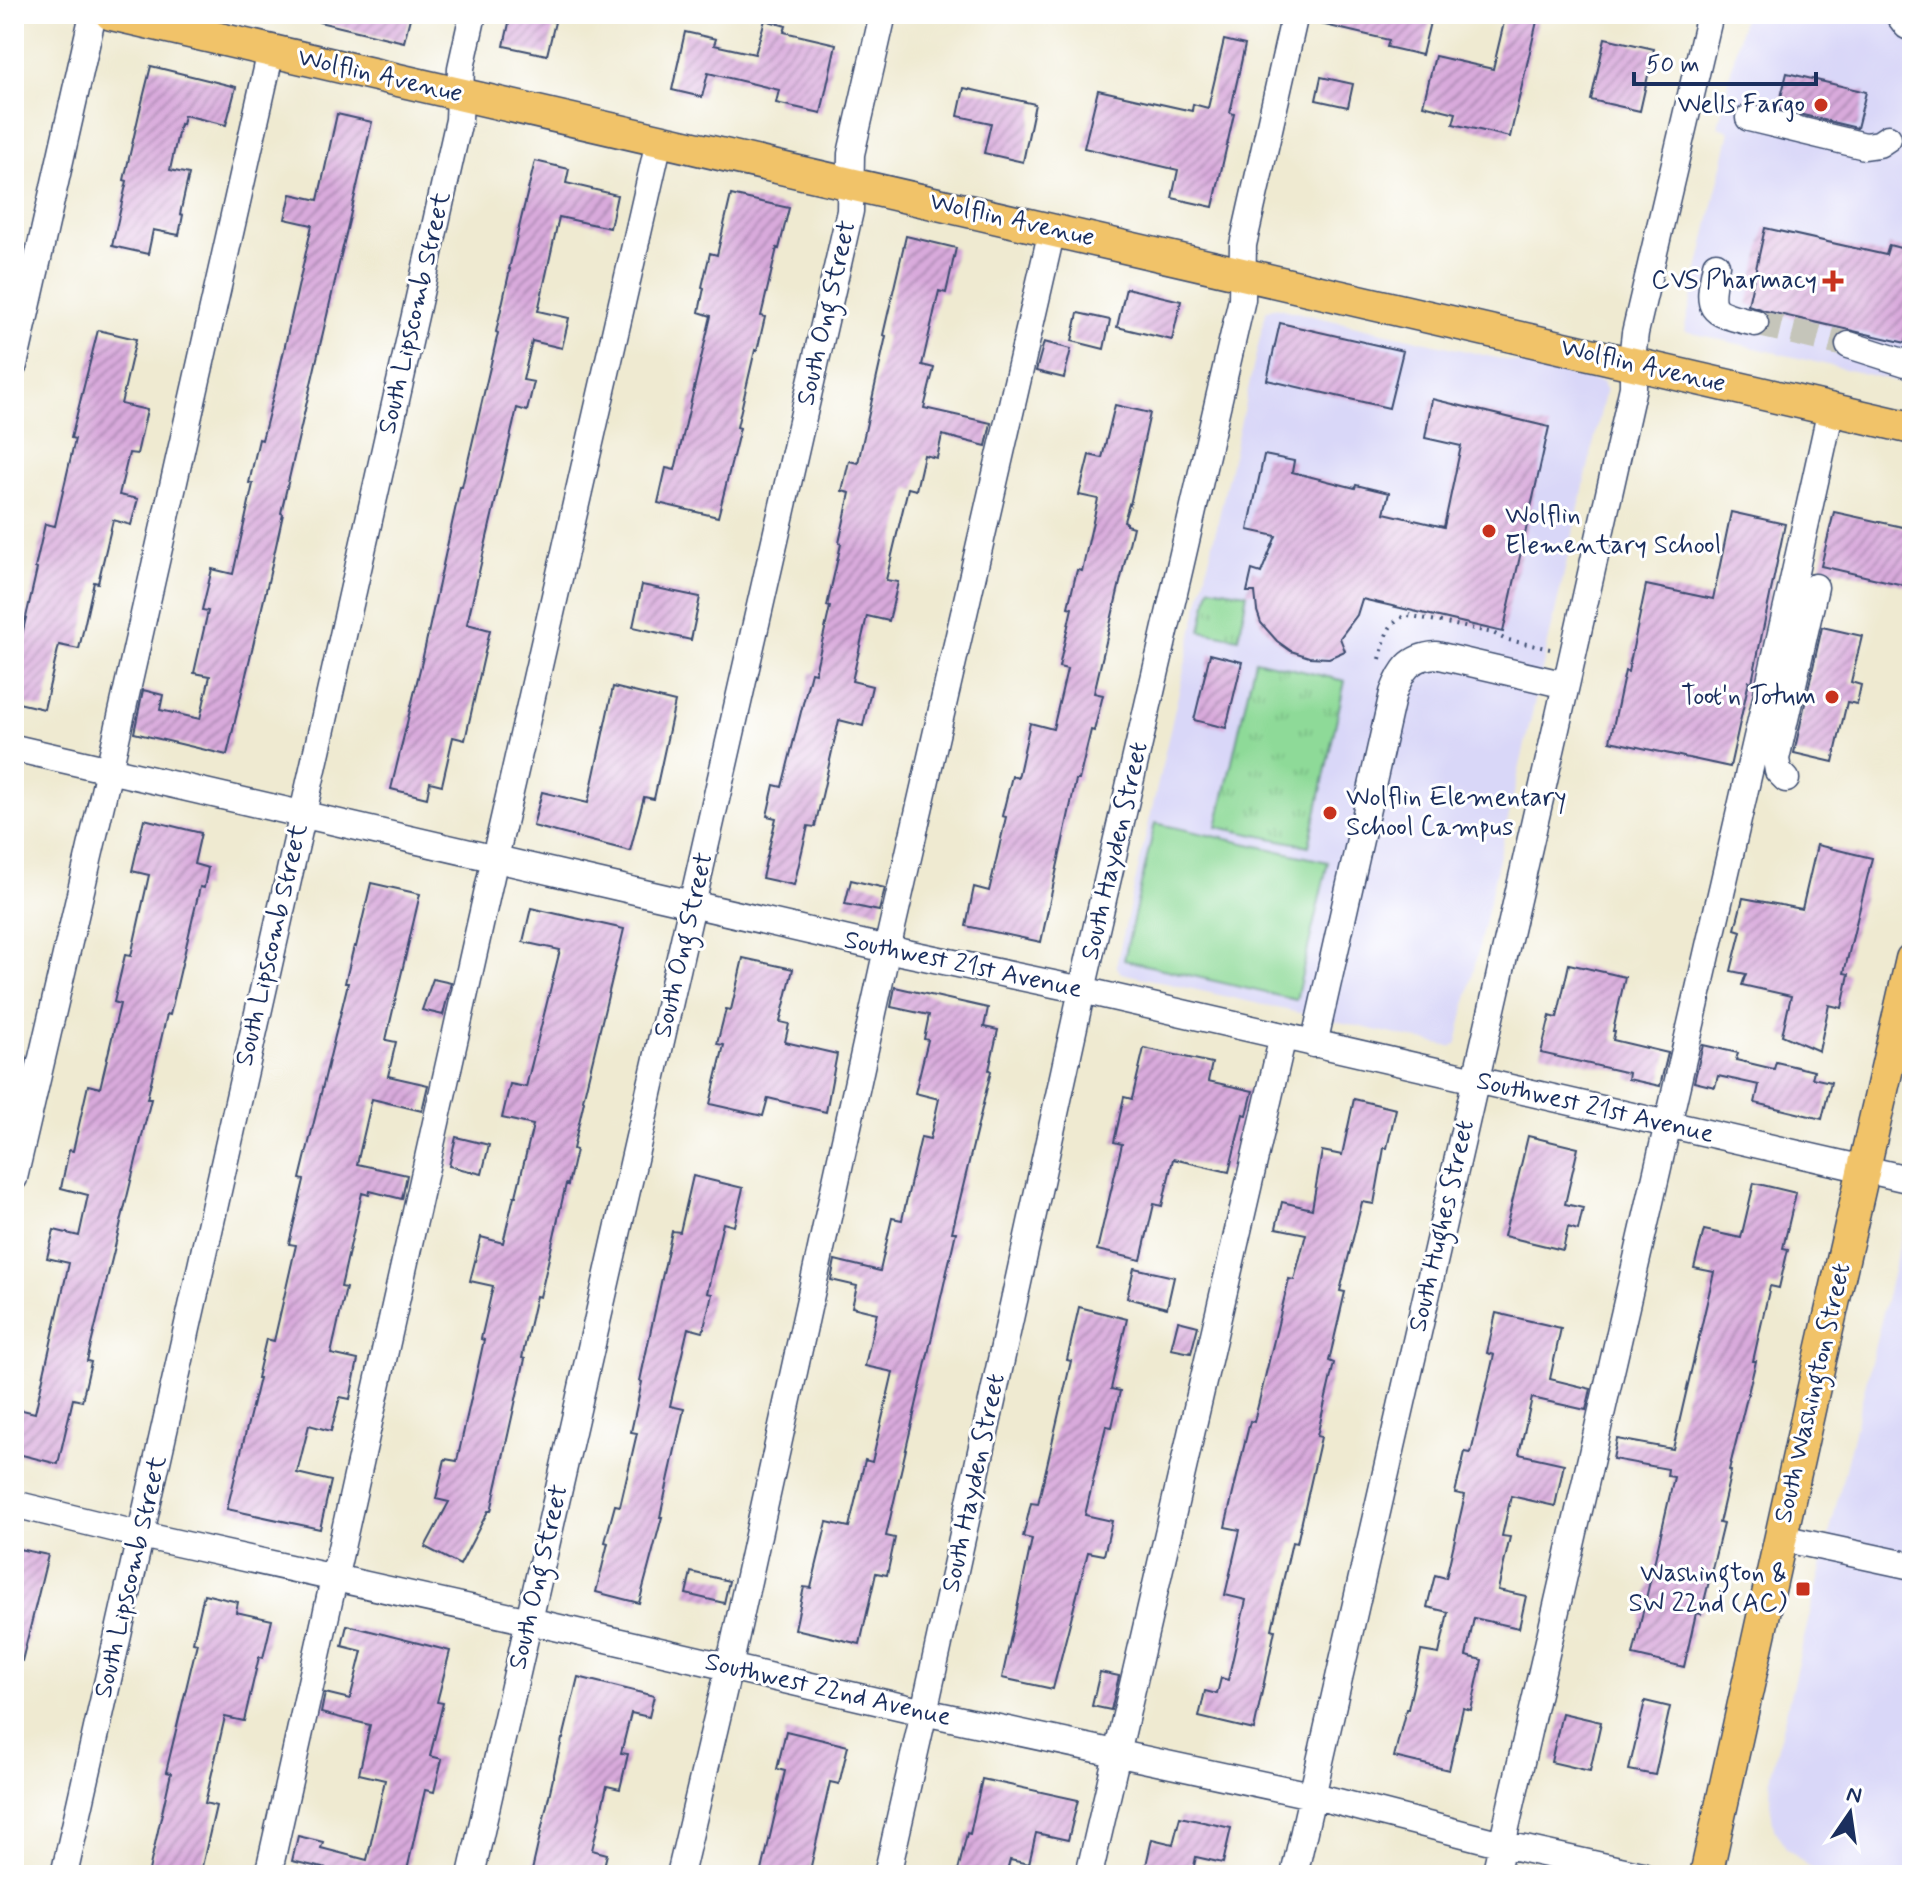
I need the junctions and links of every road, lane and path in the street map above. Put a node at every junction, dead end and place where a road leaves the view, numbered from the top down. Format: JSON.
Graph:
{"nodes":[{"id":1,"x":93,"y":14,"type":"edge"},
{"id":2,"x":111,"y":14,"type":"edge"},
{"id":3,"x":473,"y":14,"type":"edge"},
{"id":4,"x":883,"y":14,"type":"edge"},
{"id":5,"x":1295,"y":14,"type":"edge"},
{"id":6,"x":1710,"y":14,"type":"edge"},
{"id":7,"x":1898,"y":14,"type":"edge"},
{"id":8,"x":1912,"y":28,"type":"edge"},
{"id":9,"x":271,"y":51,"type":"junction"},
{"id":10,"x":460,"y":95,"type":"junction"},
{"id":11,"x":1749,"y":118,"type":"dead end"},
{"id":12,"x":1888,"y":138,"type":"dead end"},
{"id":13,"x":659,"y":141,"type":"junction"},
{"id":14,"x":851,"y":184,"type":"junction"},
{"id":15,"x":1052,"y":230,"type":"junction"},
{"id":16,"x":1716,"y":265,"type":"dead end"},
{"id":17,"x":1243,"y":273,"type":"junction"},
{"id":18,"x":1755,"y":323,"type":"tunnel mouth"},
{"id":19,"x":1849,"y":345,"type":"tunnel mouth"},
{"id":20,"x":1633,"y":364,"type":"junction"},
{"id":21,"x":14,"y":365,"type":"edge"},
{"id":22,"x":1912,"y":365,"type":"edge"},
{"id":23,"x":1831,"y":409,"type":"junction"},
{"id":24,"x":1912,"y":428,"type":"edge"},
{"id":25,"x":1815,"y":587,"type":"dead end"},
{"id":26,"x":1566,"y":685,"type":"junction"},
{"id":27,"x":14,"y":748,"type":"edge"},
{"id":28,"x":109,"y":770,"type":"junction"},
{"id":29,"x":1786,"y":779,"type":"dead end"},
{"id":30,"x":302,"y":813,"type":"junction"},
{"id":31,"x":495,"y":858,"type":"junction"},
{"id":32,"x":693,"y":905,"type":"junction"},
{"id":33,"x":887,"y":949,"type":"junction"},
{"id":34,"x":1912,"y":959,"type":"edge"},
{"id":35,"x":1082,"y":990,"type":"junction"},
{"id":36,"x":1283,"y":1036,"type":"junction"},
{"id":37,"x":1314,"y":1044,"type":"junction"},
{"id":38,"x":1475,"y":1081,"type":"junction"},
{"id":39,"x":1667,"y":1125,"type":"junction"},
{"id":40,"x":1864,"y":1169,"type":"junction"},
{"id":41,"x":14,"y":1178,"type":"edge"},
{"id":42,"x":1912,"y":1180,"type":"edge"},
{"id":43,"x":14,"y":1504,"type":"edge"},
{"id":44,"x":141,"y":1535,"type":"junction"},
{"id":45,"x":1781,"y":1538,"type":"junction"},
{"id":46,"x":1912,"y":1566,"type":"edge"},
{"id":47,"x":335,"y":1578,"type":"junction"},
{"id":48,"x":529,"y":1621,"type":"junction"},
{"id":49,"x":729,"y":1667,"type":"junction"},
{"id":50,"x":924,"y":1712,"type":"junction"},
{"id":51,"x":1116,"y":1754,"type":"junction"},
{"id":52,"x":1311,"y":1795,"type":"junction"},
{"id":53,"x":1502,"y":1844,"type":"junction"},
{"id":54,"x":64,"y":1875,"type":"edge"},
{"id":55,"x":268,"y":1875,"type":"edge"},
{"id":56,"x":471,"y":1875,"type":"edge"},
{"id":57,"x":680,"y":1875,"type":"edge"},
{"id":58,"x":887,"y":1875,"type":"edge"},
{"id":59,"x":1089,"y":1875,"type":"edge"},
{"id":60,"x":1294,"y":1875,"type":"edge"},
{"id":61,"x":1495,"y":1875,"type":"edge"},
{"id":62,"x":1642,"y":1875,"type":"edge"},
{"id":63,"x":1706,"y":1875,"type":"edge"}],
"edges":[{"from":1,"to":21,"type":"street"},
{"from":2,"to":9,"type":"main road","name":"Wolflin Avenue"},
{"from":3,"to":10,"type":"street","name":"South Lipscomb Street"},
{"from":4,"to":14,"type":"street","name":"South Ong Street"},
{"from":5,"to":17,"type":"street","name":"South Hayden Street"},
{"from":6,"to":20,"type":"street","name":"South Hughes Street"},
{"from":7,"to":8,"type":"street"},
{"from":9,"to":10,"type":"main road","name":"Wolflin Avenue"},
{"from":9,"to":28,"type":"street"},
{"from":10,"to":13,"type":"main road","name":"Wolflin Avenue"},
{"from":10,"to":30,"type":"street","name":"South Lipscomb Street"},
{"from":11,"to":12,"type":"street"},
{"from":13,"to":14,"type":"main road","name":"Wolflin Avenue"},
{"from":13,"to":31,"type":"street"},
{"from":14,"to":15,"type":"main road","name":"Wolflin Avenue"},
{"from":14,"to":32,"type":"street","name":"South Ong Street"},
{"from":15,"to":17,"type":"main road","name":"Wolflin Avenue"},
{"from":15,"to":33,"type":"street"},
{"from":16,"to":18,"type":"street"},
{"from":17,"to":20,"type":"main road","name":"Wolflin Avenue"},
{"from":17,"to":35,"type":"street","name":"South Hayden Street"},
{"from":19,"to":22,"type":"street"},
{"from":20,"to":23,"type":"main road","name":"Wolflin Avenue"},
{"from":20,"to":26,"type":"street","name":"South Hughes Street"},
{"from":23,"to":24,"type":"main road","name":"Wolflin Avenue"},
{"from":23,"to":39,"type":"street"},
{"from":25,"to":29,"type":"street"},
{"from":26,"to":37,"type":"street"},
{"from":26,"to":38,"type":"street","name":"South Hughes Street"},
{"from":27,"to":28,"type":"street","name":"Southwest 21st Avenue"},
{"from":28,"to":30,"type":"street","name":"Southwest 21st Avenue"},
{"from":28,"to":41,"type":"street"},
{"from":30,"to":31,"type":"street","name":"Southwest 21st Avenue"},
{"from":30,"to":44,"type":"street","name":"South Lipscomb Street"},
{"from":31,"to":32,"type":"street","name":"Southwest 21st Avenue"},
{"from":31,"to":47,"type":"street"},
{"from":32,"to":33,"type":"street","name":"Southwest 21st Avenue"},
{"from":32,"to":48,"type":"street","name":"South Ong Street"},
{"from":33,"to":35,"type":"street","name":"Southwest 21st Avenue"},
{"from":33,"to":49,"type":"street"},
{"from":34,"to":40,"type":"main road","name":"South Washington Street"},
{"from":35,"to":36,"type":"street","name":"Southwest 21st Avenue"},
{"from":35,"to":50,"type":"street","name":"South Hayden Street"},
{"from":36,"to":37,"type":"street","name":"Southwest 21st Avenue"},
{"from":36,"to":51,"type":"street"},
{"from":37,"to":38,"type":"street","name":"Southwest 21st Avenue"},
{"from":38,"to":39,"type":"street","name":"Southwest 21st Avenue"},
{"from":38,"to":52,"type":"street","name":"South Hughes Street"},
{"from":39,"to":40,"type":"street","name":"Southwest 21st Avenue"},
{"from":39,"to":53,"type":"street"},
{"from":40,"to":42,"type":"street","name":"Southwest 21st Avenue"},
{"from":40,"to":45,"type":"main road","name":"South Washington Street"},
{"from":43,"to":44,"type":"street","name":"Southwest 22nd Avenue"},
{"from":44,"to":47,"type":"street","name":"Southwest 22nd Avenue"},
{"from":44,"to":54,"type":"street","name":"South Lipscomb Street"},
{"from":45,"to":46,"type":"street"},
{"from":45,"to":63,"type":"main road","name":"South Washington Street"},
{"from":47,"to":48,"type":"street","name":"Southwest 22nd Avenue"},
{"from":47,"to":55,"type":"street"},
{"from":48,"to":49,"type":"street","name":"Southwest 22nd Avenue"},
{"from":48,"to":56,"type":"street","name":"South Ong Street"},
{"from":49,"to":50,"type":"street","name":"Southwest 22nd Avenue"},
{"from":49,"to":57,"type":"street"},
{"from":50,"to":51,"type":"street","name":"Southwest 22nd Avenue"},
{"from":50,"to":58,"type":"street","name":"South Hayden Street"},
{"from":51,"to":52,"type":"street","name":"Southwest 22nd Avenue"},
{"from":51,"to":59,"type":"street"},
{"from":52,"to":53,"type":"street","name":"Southwest 22nd Avenue"},
{"from":52,"to":60,"type":"street","name":"South Hughes Street"},
{"from":53,"to":61,"type":"street"},
{"from":53,"to":62,"type":"street","name":"Southwest 22nd Avenue"}]}
